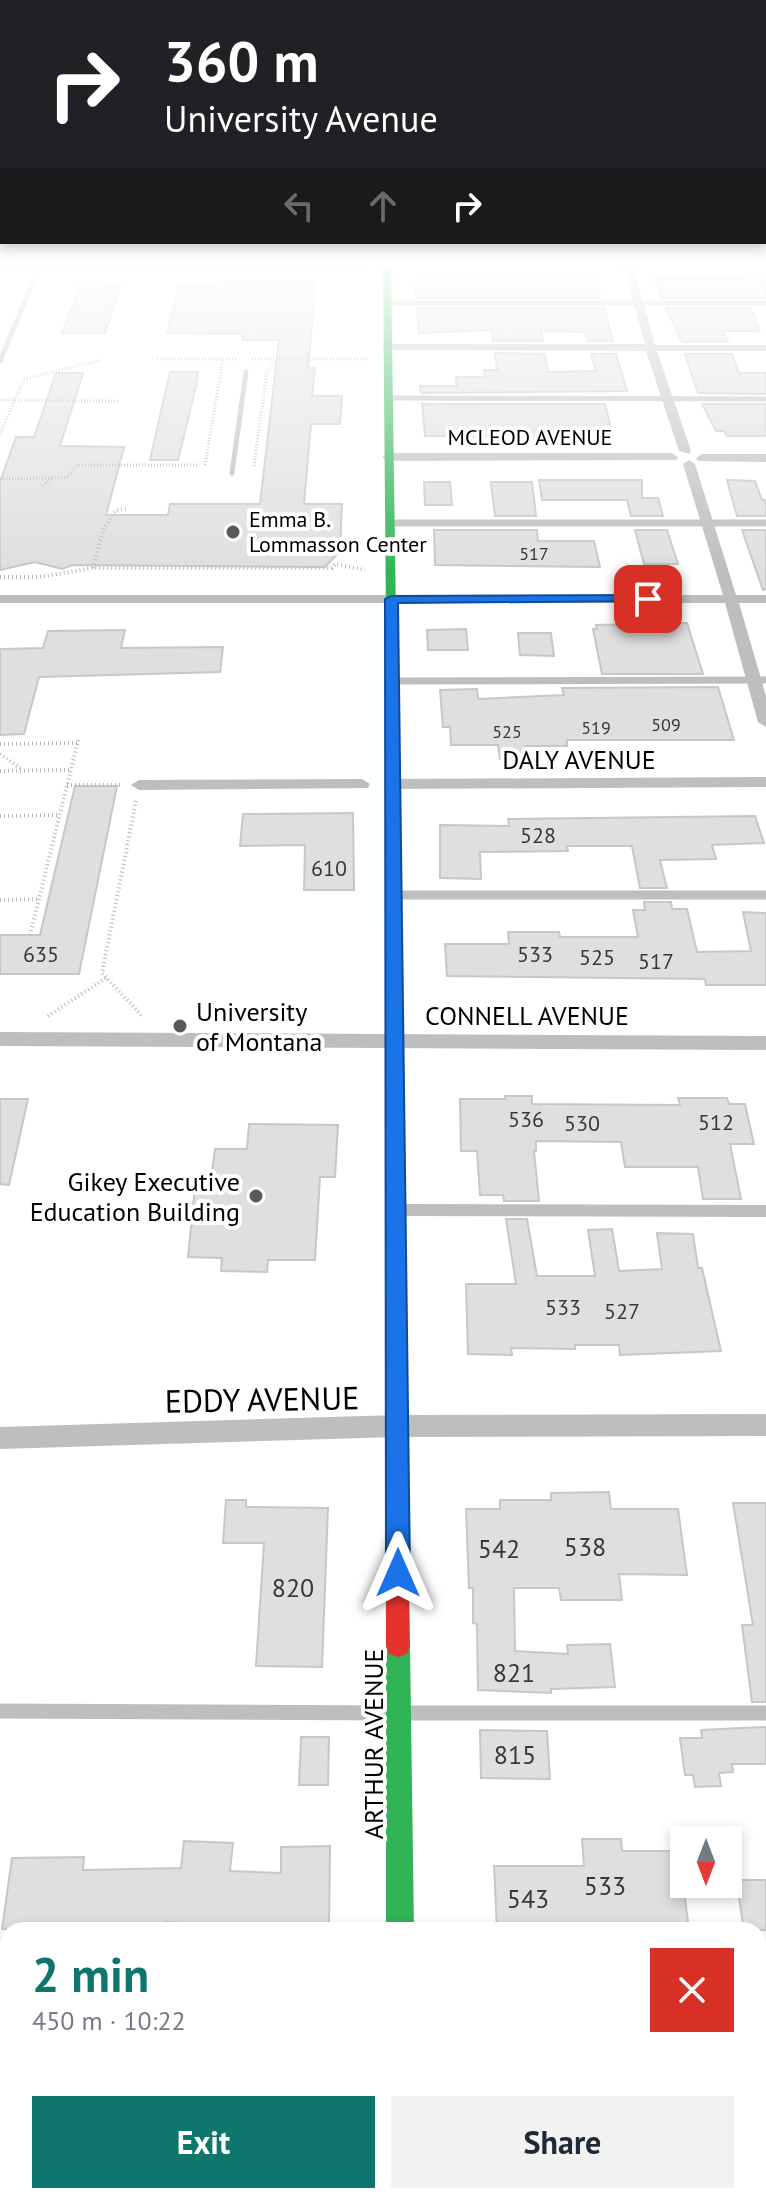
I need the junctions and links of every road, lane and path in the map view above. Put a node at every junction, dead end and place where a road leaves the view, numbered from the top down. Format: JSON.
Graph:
{"nodes":[{"id":1,"x":82,"y":365,"type":"edge"},
{"id":2,"x":222,"y":365,"type":"edge"},
{"id":3,"x":271,"y":365,"type":"edge"},
{"id":4,"x":387,"y":365,"type":"edge"},
{"id":5,"x":657,"y":365,"type":"edge"},
{"id":6,"x":246,"y":372,"type":"dead end"},
{"id":7,"x":387,"y":398,"type":"junction"},
{"id":8,"x":665,"y":398,"type":"junction"},
{"id":9,"x":766,"y":399,"type":"edge"},
{"id":10,"x":0,"y":400,"type":"edge"},
{"id":11,"x":15,"y":400,"type":"junction"},
{"id":12,"x":118,"y":401,"type":"dead end"},
{"id":13,"x":0,"y":434,"type":"edge"},
{"id":14,"x":388,"y":457,"type":"junction"},
{"id":15,"x":692,"y":458,"type":"junction"},
{"id":16,"x":766,"y":458,"type":"edge"},
{"id":17,"x":199,"y":465,"type":"dead end"},
{"id":18,"x":205,"y":465,"type":"dead end"},
{"id":19,"x":254,"y":466,"type":"dead end"},
{"id":20,"x":232,"y":473,"type":"dead end"},
{"id":21,"x":52,"y":478,"type":"junction"},
{"id":22,"x":0,"y":480,"type":"edge"},
{"id":23,"x":42,"y":486,"type":"dead end"},
{"id":24,"x":128,"y":509,"type":"dead end"},
{"id":25,"x":389,"y":523,"type":"junction"},
{"id":26,"x":709,"y":523,"type":"junction"},
{"id":27,"x":766,"y":523,"type":"edge"},
{"id":28,"x":93,"y":568,"type":"junction"},
{"id":29,"x":365,"y":570,"type":"dead end"},
{"id":30,"x":0,"y":577,"type":"edge"},
{"id":31,"x":0,"y":599,"type":"edge"},
{"id":32,"x":391,"y":599,"type":"junction"},
{"id":33,"x":729,"y":599,"type":"junction"},
{"id":34,"x":766,"y":599,"type":"edge"},
{"id":35,"x":759,"y":680,"type":"edge"},
{"id":36,"x":392,"y":681,"type":"junction"},
{"id":37,"x":766,"y":722,"type":"edge"},
{"id":38,"x":0,"y":744,"type":"edge"},
{"id":39,"x":0,"y":754,"type":"edge"},
{"id":40,"x":24,"y":770,"type":"junction"},
{"id":41,"x":71,"y":770,"type":"junction"},
{"id":42,"x":0,"y":771,"type":"edge"},
{"id":43,"x":766,"y":782,"type":"edge"},
{"id":44,"x":362,"y":784,"type":"dead end"},
{"id":45,"x":392,"y":784,"type":"junction"},
{"id":46,"x":67,"y":785,"type":"junction"},
{"id":47,"x":139,"y":785,"type":"junction"},
{"id":48,"x":60,"y":815,"type":"junction"},
{"id":49,"x":0,"y":816,"type":"edge"},
{"id":50,"x":393,"y":895,"type":"junction"},
{"id":51,"x":766,"y":895,"type":"edge"},
{"id":52,"x":39,"y":899,"type":"junction"},
{"id":53,"x":0,"y":900,"type":"edge"},
{"id":54,"x":30,"y":935,"type":"dead end"},
{"id":55,"x":106,"y":978,"type":"junction"},
{"id":56,"x":48,"y":1016,"type":"dead end"},
{"id":57,"x":142,"y":1016,"type":"dead end"},
{"id":58,"x":0,"y":1039,"type":"edge"},
{"id":59,"x":394,"y":1041,"type":"junction"},
{"id":60,"x":766,"y":1043,"type":"edge"},
{"id":61,"x":396,"y":1210,"type":"junction"},
{"id":62,"x":766,"y":1211,"type":"edge"},
{"id":63,"x":766,"y":1425,"type":"edge"},
{"id":64,"x":397,"y":1426,"type":"junction"},
{"id":65,"x":0,"y":1438,"type":"edge"},
{"id":66,"x":0,"y":1711,"type":"edge"},
{"id":67,"x":399,"y":1713,"type":"junction"},
{"id":68,"x":766,"y":1713,"type":"edge"},
{"id":69,"x":400,"y":1922,"type":"edge"}],
"edges":[{"from":1,"to":11,"type":"path"},
{"from":2,"to":18,"type":"path"},
{"from":3,"to":19,"type":"path"},
{"from":4,"to":7,"type":"main road","name":"ARTHUR AVENUE"},
{"from":5,"to":8,"type":"street"},
{"from":6,"to":20,"type":"lane"},
{"from":7,"to":8,"type":"lane"},
{"from":7,"to":14,"type":"main road","name":"ARTHUR AVENUE"},
{"from":8,"to":9,"type":"lane"},
{"from":8,"to":15,"type":"street"},
{"from":10,"to":11,"type":"path"},
{"from":11,"to":12,"type":"path"},
{"from":11,"to":13,"type":"path"},
{"from":14,"to":15,"type":"street","name":"MCLEOD AVENUE"},
{"from":14,"to":25,"type":"main road","name":"ARTHUR AVENUE"},
{"from":15,"to":16,"type":"street"},
{"from":15,"to":26,"type":"street"},
{"from":17,"to":21,"type":"path"},
{"from":21,"to":22,"type":"path"},
{"from":21,"to":23,"type":"path"},
{"from":24,"to":28,"type":"path"},
{"from":25,"to":26,"type":"lane"},
{"from":25,"to":32,"type":"main road","name":"ARTHUR AVENUE"},
{"from":26,"to":27,"type":"lane"},
{"from":26,"to":33,"type":"street"},
{"from":28,"to":29,"type":"path"},
{"from":28,"to":30,"type":"path"},
{"from":31,"to":32,"type":"street"},
{"from":32,"to":33,"type":"street"},
{"from":32,"to":36,"type":"main road","name":"ARTHUR AVENUE"},
{"from":33,"to":34,"type":"street"},
{"from":33,"to":35,"type":"street"},
{"from":35,"to":36,"type":"lane"},
{"from":35,"to":37,"type":"street"},
{"from":36,"to":45,"type":"main road","name":"ARTHUR AVENUE"},
{"from":38,"to":41,"type":"path"},
{"from":39,"to":40,"type":"path"},
{"from":40,"to":41,"type":"path"},
{"from":40,"to":42,"type":"path"},
{"from":41,"to":46,"type":"path"},
{"from":43,"to":45,"type":"street","name":"DALY AVENUE"},
{"from":44,"to":47,"type":"street"},
{"from":45,"to":50,"type":"main road","name":"ARTHUR AVENUE"},
{"from":46,"to":47,"type":"path"},
{"from":46,"to":48,"type":"path"},
{"from":47,"to":55,"type":"path"},
{"from":48,"to":49,"type":"path"},
{"from":48,"to":52,"type":"path"},
{"from":50,"to":51,"type":"lane"},
{"from":50,"to":59,"type":"main road","name":"ARTHUR AVENUE"},
{"from":52,"to":53,"type":"path"},
{"from":52,"to":54,"type":"path"},
{"from":55,"to":56,"type":"path"},
{"from":55,"to":57,"type":"path"},
{"from":58,"to":59,"type":"street","name":"CONNELL AVENUE"},
{"from":59,"to":60,"type":"street","name":"CONNELL AVENUE"},
{"from":59,"to":61,"type":"main road","name":"ARTHUR AVENUE"},
{"from":61,"to":62,"type":"lane"},
{"from":61,"to":64,"type":"main road","name":"ARTHUR AVENUE"},
{"from":63,"to":64,"type":"street","name":"EDDY AVENUE"},
{"from":64,"to":65,"type":"street","name":"EDDY AVENUE"},
{"from":64,"to":67,"type":"main road","name":"ARTHUR AVENUE"},
{"from":66,"to":67,"type":"lane"},
{"from":67,"to":68,"type":"lane"},
{"from":67,"to":69,"type":"main road","name":"ARTHUR AVENUE"}]}
